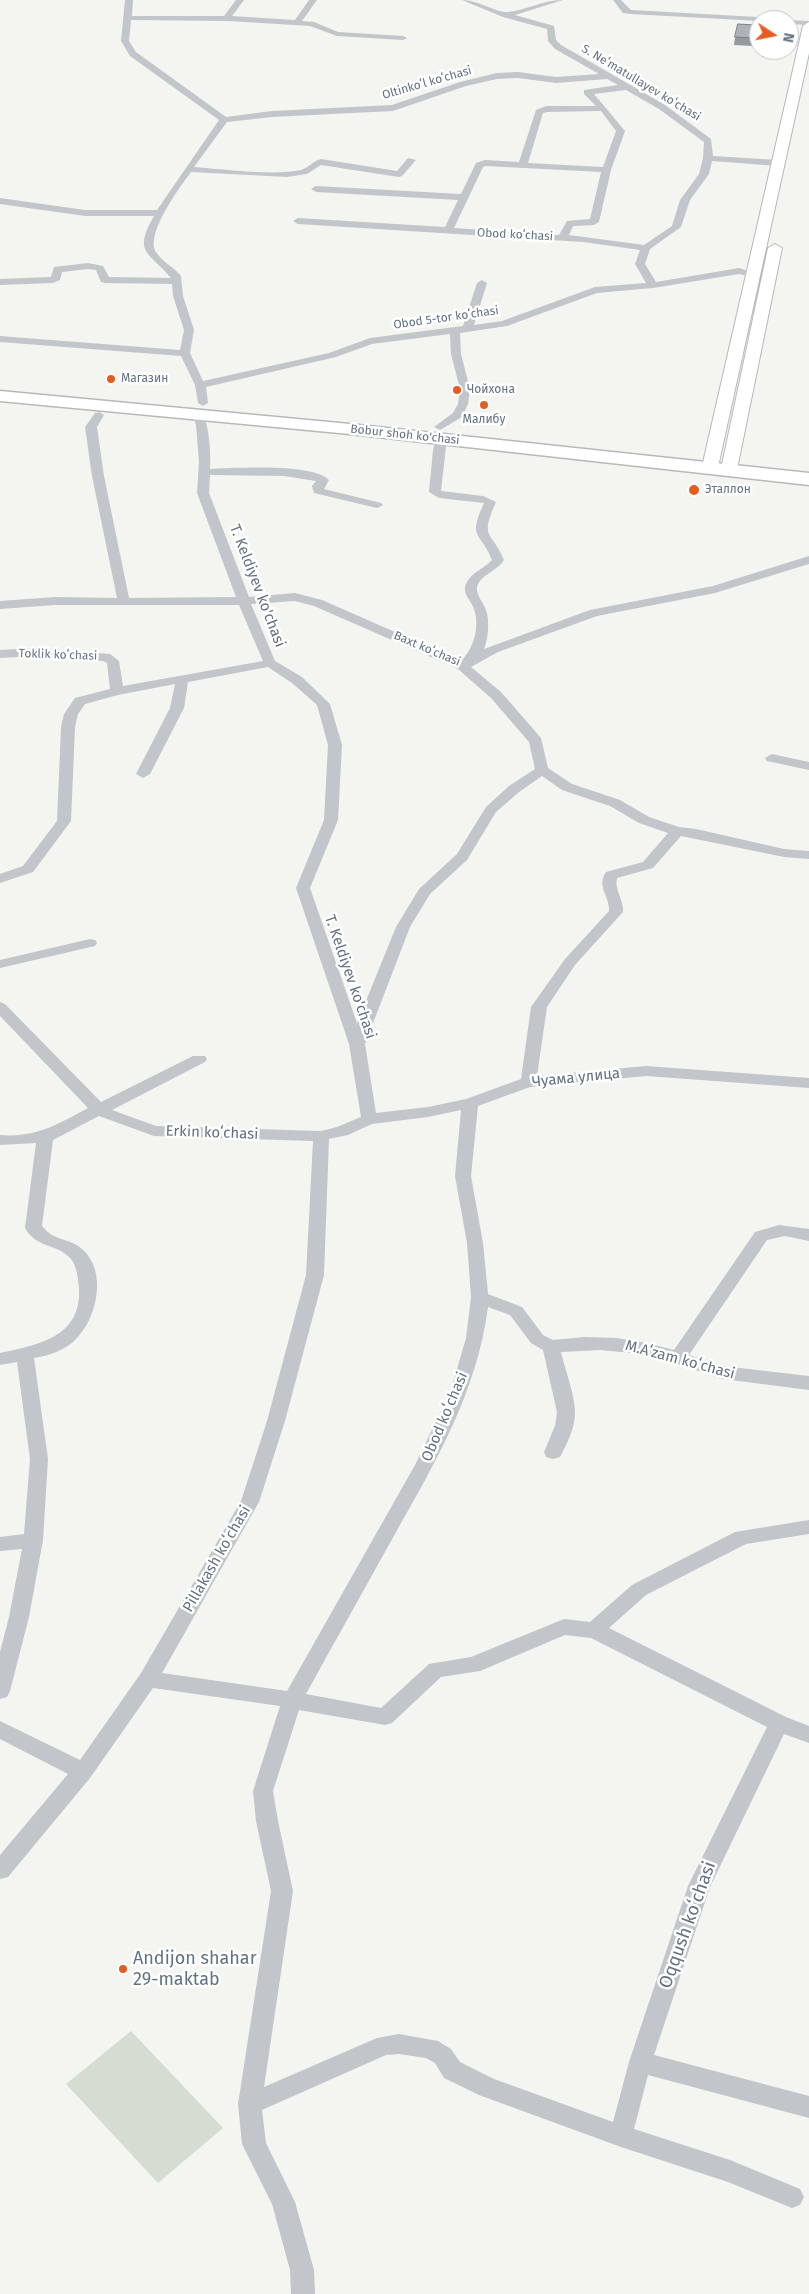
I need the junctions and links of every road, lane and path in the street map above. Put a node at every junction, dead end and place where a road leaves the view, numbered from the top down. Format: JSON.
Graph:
{"nodes":[{"id":1,"x":129,"y":0,"type":"edge"},
{"id":2,"x":240,"y":0,"type":"edge"},
{"id":3,"x":313,"y":0,"type":"edge"},
{"id":4,"x":466,"y":0,"type":"edge"},
{"id":5,"x":559,"y":0,"type":"edge"},
{"id":6,"x":618,"y":0,"type":"edge"},
{"id":7,"x":506,"y":15,"type":"junction"},
{"id":8,"x":126,"y":18,"type":"junction"},
{"id":9,"x":749,"y":19,"type":"edge"},
{"id":10,"x":225,"y":20,"type":"junction"},
{"id":11,"x":297,"y":24,"type":"junction"},
{"id":12,"x":809,"y":25,"type":"edge"},
{"id":13,"x":403,"y":38,"type":"dead end"},
{"id":14,"x":607,"y":76,"type":"junction"},
{"id":15,"x":809,"y":84,"type":"edge"},
{"id":16,"x":626,"y":87,"type":"junction"},
{"id":17,"x":603,"y":108,"type":"junction"},
{"id":18,"x":224,"y":120,"type":"junction"},
{"id":19,"x":708,"y":158,"type":"junction"},
{"id":20,"x":411,"y":160,"type":"dead end"},
{"id":21,"x":778,"y":163,"type":"junction"},
{"id":22,"x":523,"y":165,"type":"junction"},
{"id":23,"x":189,"y":169,"type":"junction"},
{"id":24,"x":606,"y":170,"type":"junction"},
{"id":25,"x":790,"y":175,"type":"dead end"},
{"id":26,"x":316,"y":189,"type":"dead end"},
{"id":27,"x":462,"y":197,"type":"junction"},
{"id":28,"x":0,"y":200,"type":"edge"},
{"id":29,"x":159,"y":213,"type":"junction"},
{"id":30,"x":298,"y":222,"type":"dead end"},
{"id":31,"x":448,"y":231,"type":"junction"},
{"id":32,"x":779,"y":233,"type":"dead end"},
{"id":33,"x":563,"y":238,"type":"junction"},
{"id":34,"x":646,"y":248,"type":"junction"},
{"id":35,"x":753,"y":274,"type":"junction"},
{"id":36,"x":177,"y":281,"type":"junction"},
{"id":37,"x":0,"y":282,"type":"edge"},
{"id":38,"x":482,"y":283,"type":"dead end"},
{"id":39,"x":653,"y":285,"type":"junction"},
{"id":40,"x":468,"y":328,"type":"junction"},
{"id":41,"x":455,"y":330,"type":"junction"},
{"id":42,"x":0,"y":339,"type":"edge"},
{"id":43,"x":185,"y":353,"type":"junction"},
{"id":44,"x":0,"y":385,"type":"edge"},
{"id":45,"x":0,"y":396,"type":"edge"},
{"id":46,"x":200,"y":401,"type":"junction"},
{"id":47,"x":99,"y":415,"type":"dead end"},
{"id":48,"x":441,"y":433,"type":"junction"},
{"id":49,"x":711,"y":461,"type":"junction"},
{"id":50,"x":730,"y":463,"type":"junction"},
{"id":51,"x":809,"y":467,"type":"edge"},
{"id":52,"x":205,"y":472,"type":"junction"},
{"id":53,"x":809,"y":479,"type":"edge"},
{"id":54,"x":376,"y":505,"type":"dead end"},
{"id":55,"x":809,"y":560,"type":"edge"},
{"id":56,"x":244,"y":601,"type":"junction"},
{"id":57,"x":124,"y":602,"type":"junction"},
{"id":58,"x":0,"y":605,"type":"edge"},
{"id":59,"x":0,"y":654,"type":"edge"},
{"id":60,"x":270,"y":663,"type":"junction"},
{"id":61,"x":463,"y":666,"type":"junction"},
{"id":62,"x":182,"y":679,"type":"junction"},
{"id":63,"x":117,"y":691,"type":"junction"},
{"id":64,"x":772,"y":758,"type":"dead end"},
{"id":65,"x":809,"y":766,"type":"edge"},
{"id":66,"x":542,"y":770,"type":"junction"},
{"id":67,"x":143,"y":774,"type":"dead end"},
{"id":68,"x":677,"y":831,"type":"junction"},
{"id":69,"x":809,"y":855,"type":"edge"},
{"id":70,"x":0,"y":879,"type":"edge"},
{"id":71,"x":90,"y":943,"type":"dead end"},
{"id":72,"x":0,"y":964,"type":"edge"},
{"id":73,"x":0,"y":1008,"type":"edge"},
{"id":74,"x":8,"y":1026,"type":"edge"},
{"id":75,"x":357,"y":1044,"type":"junction"},
{"id":76,"x":199,"y":1059,"type":"dead end"},
{"id":77,"x":528,"y":1082,"type":"junction"},
{"id":78,"x":809,"y":1084,"type":"edge"},
{"id":79,"x":470,"y":1103,"type":"junction"},
{"id":80,"x":100,"y":1111,"type":"junction"},
{"id":81,"x":369,"y":1119,"type":"junction"},
{"id":82,"x":321,"y":1136,"type":"junction"},
{"id":83,"x":45,"y":1137,"type":"junction"},
{"id":84,"x":0,"y":1140,"type":"edge"},
{"id":85,"x":809,"y":1235,"type":"edge"},
{"id":86,"x":480,"y":1297,"type":"junction"},
{"id":87,"x":551,"y":1348,"type":"junction"},
{"id":88,"x":25,"y":1354,"type":"junction"},
{"id":89,"x":678,"y":1358,"type":"junction"},
{"id":90,"x":0,"y":1359,"type":"edge"},
{"id":91,"x":809,"y":1383,"type":"edge"},
{"id":92,"x":553,"y":1452,"type":"dead end"},
{"id":93,"x":809,"y":1527,"type":"edge"},
{"id":94,"x":33,"y":1540,"type":"junction"},
{"id":95,"x":0,"y":1544,"type":"edge"},
{"id":96,"x":594,"y":1630,"type":"junction"},
{"id":97,"x":148,"y":1680,"type":"junction"},
{"id":98,"x":0,"y":1691,"type":"edge"},
{"id":99,"x":292,"y":1700,"type":"junction"},
{"id":100,"x":779,"y":1723,"type":"junction"},
{"id":101,"x":0,"y":1729,"type":"edge"},
{"id":102,"x":809,"y":1735,"type":"edge"},
{"id":103,"x":83,"y":1772,"type":"junction"},
{"id":104,"x":0,"y":1870,"type":"edge"},
{"id":105,"x":640,"y":2062,"type":"junction"},
{"id":106,"x":250,"y":2104,"type":"junction"},
{"id":107,"x":809,"y":2107,"type":"edge"},
{"id":108,"x":621,"y":2136,"type":"junction"},
{"id":109,"x":792,"y":2197,"type":"dead end"},
{"id":110,"x":302,"y":2294,"type":"edge"}],
"edges":[{"from":1,"to":8,"type":"street"},
{"from":2,"to":10,"type":"street"},
{"from":3,"to":11,"type":"street"},
{"from":4,"to":7,"type":"street","name":"S. Neʻmatullayev koʻchasi"},
{"from":5,"to":7,"type":"street"},
{"from":6,"to":9,"type":"street"},
{"from":7,"to":14,"type":"street","name":"S. Neʻmatullayev koʻchasi"},
{"from":8,"to":10,"type":"street"},
{"from":8,"to":18,"type":"street"},
{"from":10,"to":11,"type":"street"},
{"from":11,"to":13,"type":"street"},
{"from":12,"to":21,"type":"main road"},
{"from":14,"to":16,"type":"street","name":"S. Neʻmatullayev koʻchasi"},
{"from":14,"to":18,"type":"street","name":"Oltinkoʻl koʻchasi"},
{"from":15,"to":25,"type":"main road"},
{"from":16,"to":17,"type":"street","name":"Obod koʻchasi"},
{"from":16,"to":19,"type":"street","name":"S. Neʻmatullayev koʻchasi"},
{"from":17,"to":22,"type":"street"},
{"from":17,"to":24,"type":"street","name":"Obod koʻchasi"},
{"from":18,"to":23,"type":"street"},
{"from":19,"to":21,"type":"street"},
{"from":19,"to":34,"type":"street"},
{"from":20,"to":23,"type":"street"},
{"from":21,"to":35,"type":"main road"},
{"from":22,"to":24,"type":"street"},
{"from":22,"to":27,"type":"street"},
{"from":23,"to":29,"type":"street"},
{"from":24,"to":33,"type":"street","name":"Obod koʻchasi"},
{"from":26,"to":27,"type":"street"},
{"from":27,"to":31,"type":"street"},
{"from":28,"to":29,"type":"street"},
{"from":29,"to":36,"type":"street"},
{"from":30,"to":31,"type":"street","name":"Obod koʻchasi"},
{"from":31,"to":33,"type":"street","name":"Obod koʻchasi"},
{"from":32,"to":50,"type":"main road"},
{"from":33,"to":34,"type":"street"},
{"from":34,"to":39,"type":"street"},
{"from":35,"to":39,"type":"street","name":"Obod 5-tor koʻchasi"},
{"from":35,"to":49,"type":"main road"},
{"from":36,"to":37,"type":"street"},
{"from":36,"to":43,"type":"street"},
{"from":38,"to":40,"type":"street"},
{"from":39,"to":40,"type":"street","name":"Obod 5-tor koʻchasi"},
{"from":40,"to":41,"type":"street","name":"Obod 5-tor koʻchasi"},
{"from":41,"to":46,"type":"street","name":"Obod 5-tor koʻchasi"},
{"from":41,"to":48,"type":"street"},
{"from":42,"to":43,"type":"street"},
{"from":43,"to":46,"type":"street","name":"T. Keldiyev ko'chasi"},
{"from":44,"to":46,"type":"main road","name":"Bobur shoh ko'chasi"},
{"from":45,"to":46,"type":"main road","name":"Bobur shoh ko'chasi"},
{"from":46,"to":48,"type":"main road","name":"Bobur shoh ko'chasi"},
{"from":46,"to":52,"type":"street","name":"T. Keldiyev ko'chasi"},
{"from":47,"to":57,"type":"street"},
{"from":48,"to":49,"type":"main road","name":"Bobur shoh ko'chasi"},
{"from":48,"to":61,"type":"street"},
{"from":49,"to":50,"type":"main road","name":"Bobur shoh ko'chasi"},
{"from":50,"to":51,"type":"main road","name":"Bobur shoh ko'chasi"},
{"from":50,"to":53,"type":"main road","name":"Bobur shoh ko'chasi"},
{"from":52,"to":54,"type":"street"},
{"from":52,"to":56,"type":"street","name":"T. Keldiyev ko'chasi"},
{"from":55,"to":61,"type":"street","name":"Baxt koʻchasi"},
{"from":56,"to":57,"type":"street","name":"Baxt koʻchasi"},
{"from":56,"to":60,"type":"street","name":"T. Keldiyev ko'chasi"},
{"from":56,"to":61,"type":"street","name":"Baxt koʻchasi"},
{"from":57,"to":58,"type":"street","name":"Baxt koʻchasi"},
{"from":59,"to":63,"type":"street","name":"Toklik koʻchasi"},
{"from":60,"to":62,"type":"street"},
{"from":60,"to":75,"type":"street","name":"T. Keldiyev ko'chasi"},
{"from":61,"to":66,"type":"street"},
{"from":62,"to":63,"type":"street"},
{"from":62,"to":67,"type":"street"},
{"from":63,"to":70,"type":"street"},
{"from":64,"to":65,"type":"street"},
{"from":66,"to":68,"type":"street"},
{"from":66,"to":75,"type":"street"},
{"from":68,"to":69,"type":"street"},
{"from":68,"to":77,"type":"street"},
{"from":71,"to":72,"type":"street"},
{"from":73,"to":74,"type":"street","name":"Erkin koʻchasi"},
{"from":74,"to":80,"type":"street","name":"Erkin koʻchasi"},
{"from":75,"to":81,"type":"street","name":"T. Keldiyev ko'chasi"},
{"from":76,"to":80,"type":"street"},
{"from":77,"to":78,"type":"street","name":"Чуама улица"},
{"from":77,"to":79,"type":"street","name":"Чуама улица"},
{"from":79,"to":81,"type":"street","name":"Чуама улица"},
{"from":79,"to":86,"type":"street","name":"Obod koʻchasi"},
{"from":80,"to":82,"type":"street","name":"Erkin koʻchasi"},
{"from":80,"to":83,"type":"street"},
{"from":81,"to":82,"type":"street","name":"Чуама улица"},
{"from":82,"to":97,"type":"street","name":"Pillakash koʻchasi"},
{"from":83,"to":84,"type":"street"},
{"from":83,"to":88,"type":"street"},
{"from":85,"to":89,"type":"street"},
{"from":86,"to":87,"type":"street"},
{"from":86,"to":99,"type":"street","name":"Obod koʻchasi"},
{"from":87,"to":89,"type":"street","name":"M.Aʻzam koʻchasi"},
{"from":87,"to":92,"type":"street"},
{"from":88,"to":90,"type":"street"},
{"from":88,"to":94,"type":"street"},
{"from":89,"to":91,"type":"street","name":"M.Aʻzam koʻchasi"},
{"from":93,"to":96,"type":"street"},
{"from":94,"to":95,"type":"street"},
{"from":94,"to":98,"type":"street"},
{"from":96,"to":99,"type":"street"},
{"from":96,"to":100,"type":"street"},
{"from":97,"to":99,"type":"street"},
{"from":97,"to":103,"type":"street","name":"Pillakash koʻchasi"},
{"from":99,"to":106,"type":"street","name":"Obod koʻchasi"},
{"from":100,"to":102,"type":"street"},
{"from":100,"to":105,"type":"street","name":"Oqqush koʻchasi"},
{"from":101,"to":103,"type":"street"},
{"from":103,"to":104,"type":"street","name":"Pillakash koʻchasi"},
{"from":105,"to":107,"type":"street"},
{"from":105,"to":108,"type":"street","name":"Oqqush koʻchasi"},
{"from":106,"to":108,"type":"street"},
{"from":106,"to":110,"type":"street","name":"Obod koʻchasi"},
{"from":108,"to":109,"type":"street"}]}
